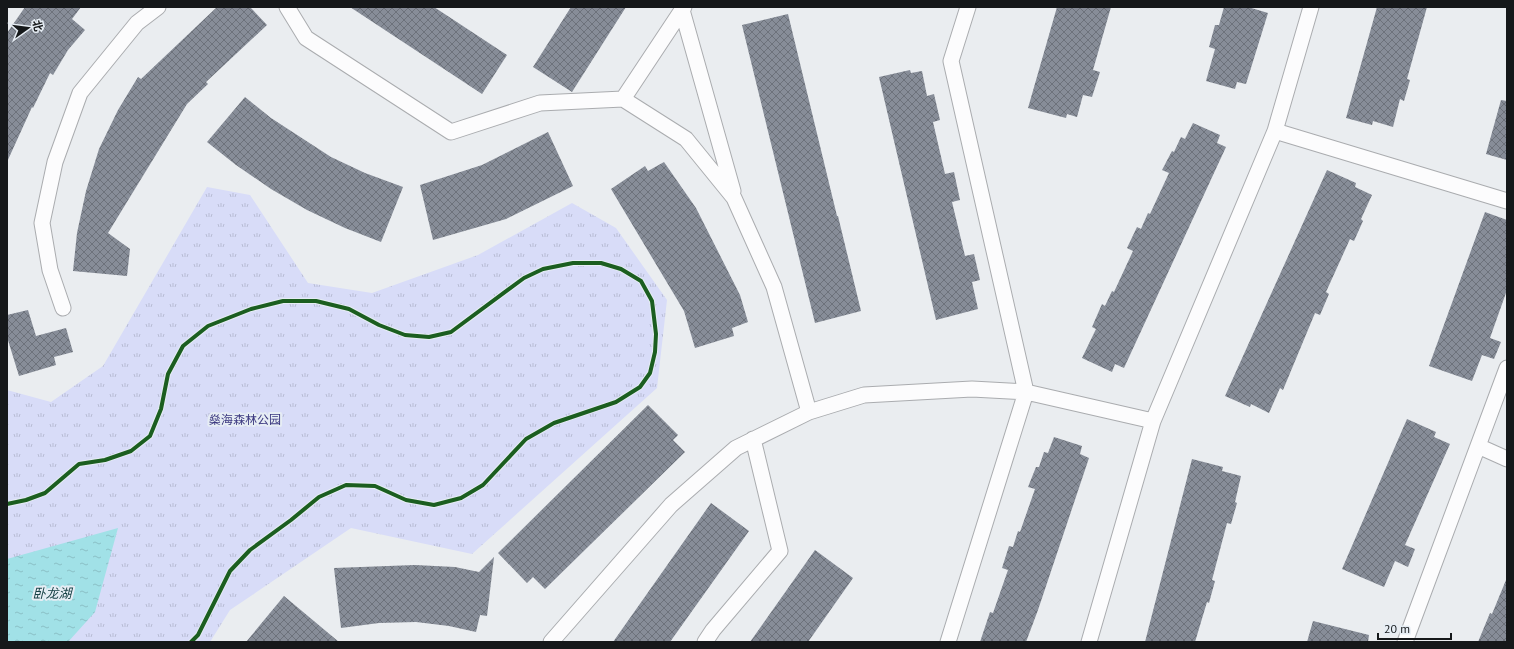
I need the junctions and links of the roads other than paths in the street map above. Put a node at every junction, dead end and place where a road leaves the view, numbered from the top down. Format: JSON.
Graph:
{"nodes":[{"id":1,"x":158,"y":7,"type":"edge"},
{"id":2,"x":287,"y":7,"type":"edge"},
{"id":3,"x":968,"y":7,"type":"edge"},
{"id":4,"x":1311,"y":7,"type":"edge"},
{"id":5,"x":683,"y":9,"type":"edge"},
{"id":6,"x":624,"y":99,"type":"junction"},
{"id":7,"x":1275,"y":131,"type":"junction"},
{"id":8,"x":734,"y":198,"type":"junction"},
{"id":9,"x":1507,"y":201,"type":"edge"},
{"id":10,"x":63,"y":308,"type":"dead end"},
{"id":11,"x":1507,"y":368,"type":"edge"},
{"id":12,"x":1026,"y":392,"type":"junction"},
{"id":13,"x":809,"y":412,"type":"junction"},
{"id":14,"x":1153,"y":421,"type":"junction"},
{"id":15,"x":753,"y":440,"type":"junction"},
{"id":16,"x":1478,"y":446,"type":"junction"},
{"id":17,"x":1507,"y":459,"type":"edge"},
{"id":18,"x":551,"y":642,"type":"edge"},
{"id":19,"x":705,"y":642,"type":"edge"},
{"id":20,"x":948,"y":642,"type":"edge"},
{"id":21,"x":1089,"y":642,"type":"edge"},
{"id":22,"x":1405,"y":642,"type":"edge"}],
"edges":[{"from":1,"to":10,"type":"lane"},
{"from":2,"to":6,"type":"lane"},
{"from":3,"to":12,"type":"lane"},
{"from":4,"to":7,"type":"lane"},
{"from":5,"to":6,"type":"lane"},
{"from":5,"to":8,"type":"lane"},
{"from":6,"to":8,"type":"lane"},
{"from":7,"to":9,"type":"lane"},
{"from":7,"to":14,"type":"lane"},
{"from":8,"to":13,"type":"lane"},
{"from":11,"to":16,"type":"lane"},
{"from":12,"to":13,"type":"lane"},
{"from":12,"to":14,"type":"lane"},
{"from":12,"to":20,"type":"lane"},
{"from":13,"to":15,"type":"lane"},
{"from":14,"to":21,"type":"lane"},
{"from":15,"to":18,"type":"lane"},
{"from":15,"to":19,"type":"lane"},
{"from":16,"to":17,"type":"lane"},
{"from":16,"to":22,"type":"lane"}]}
